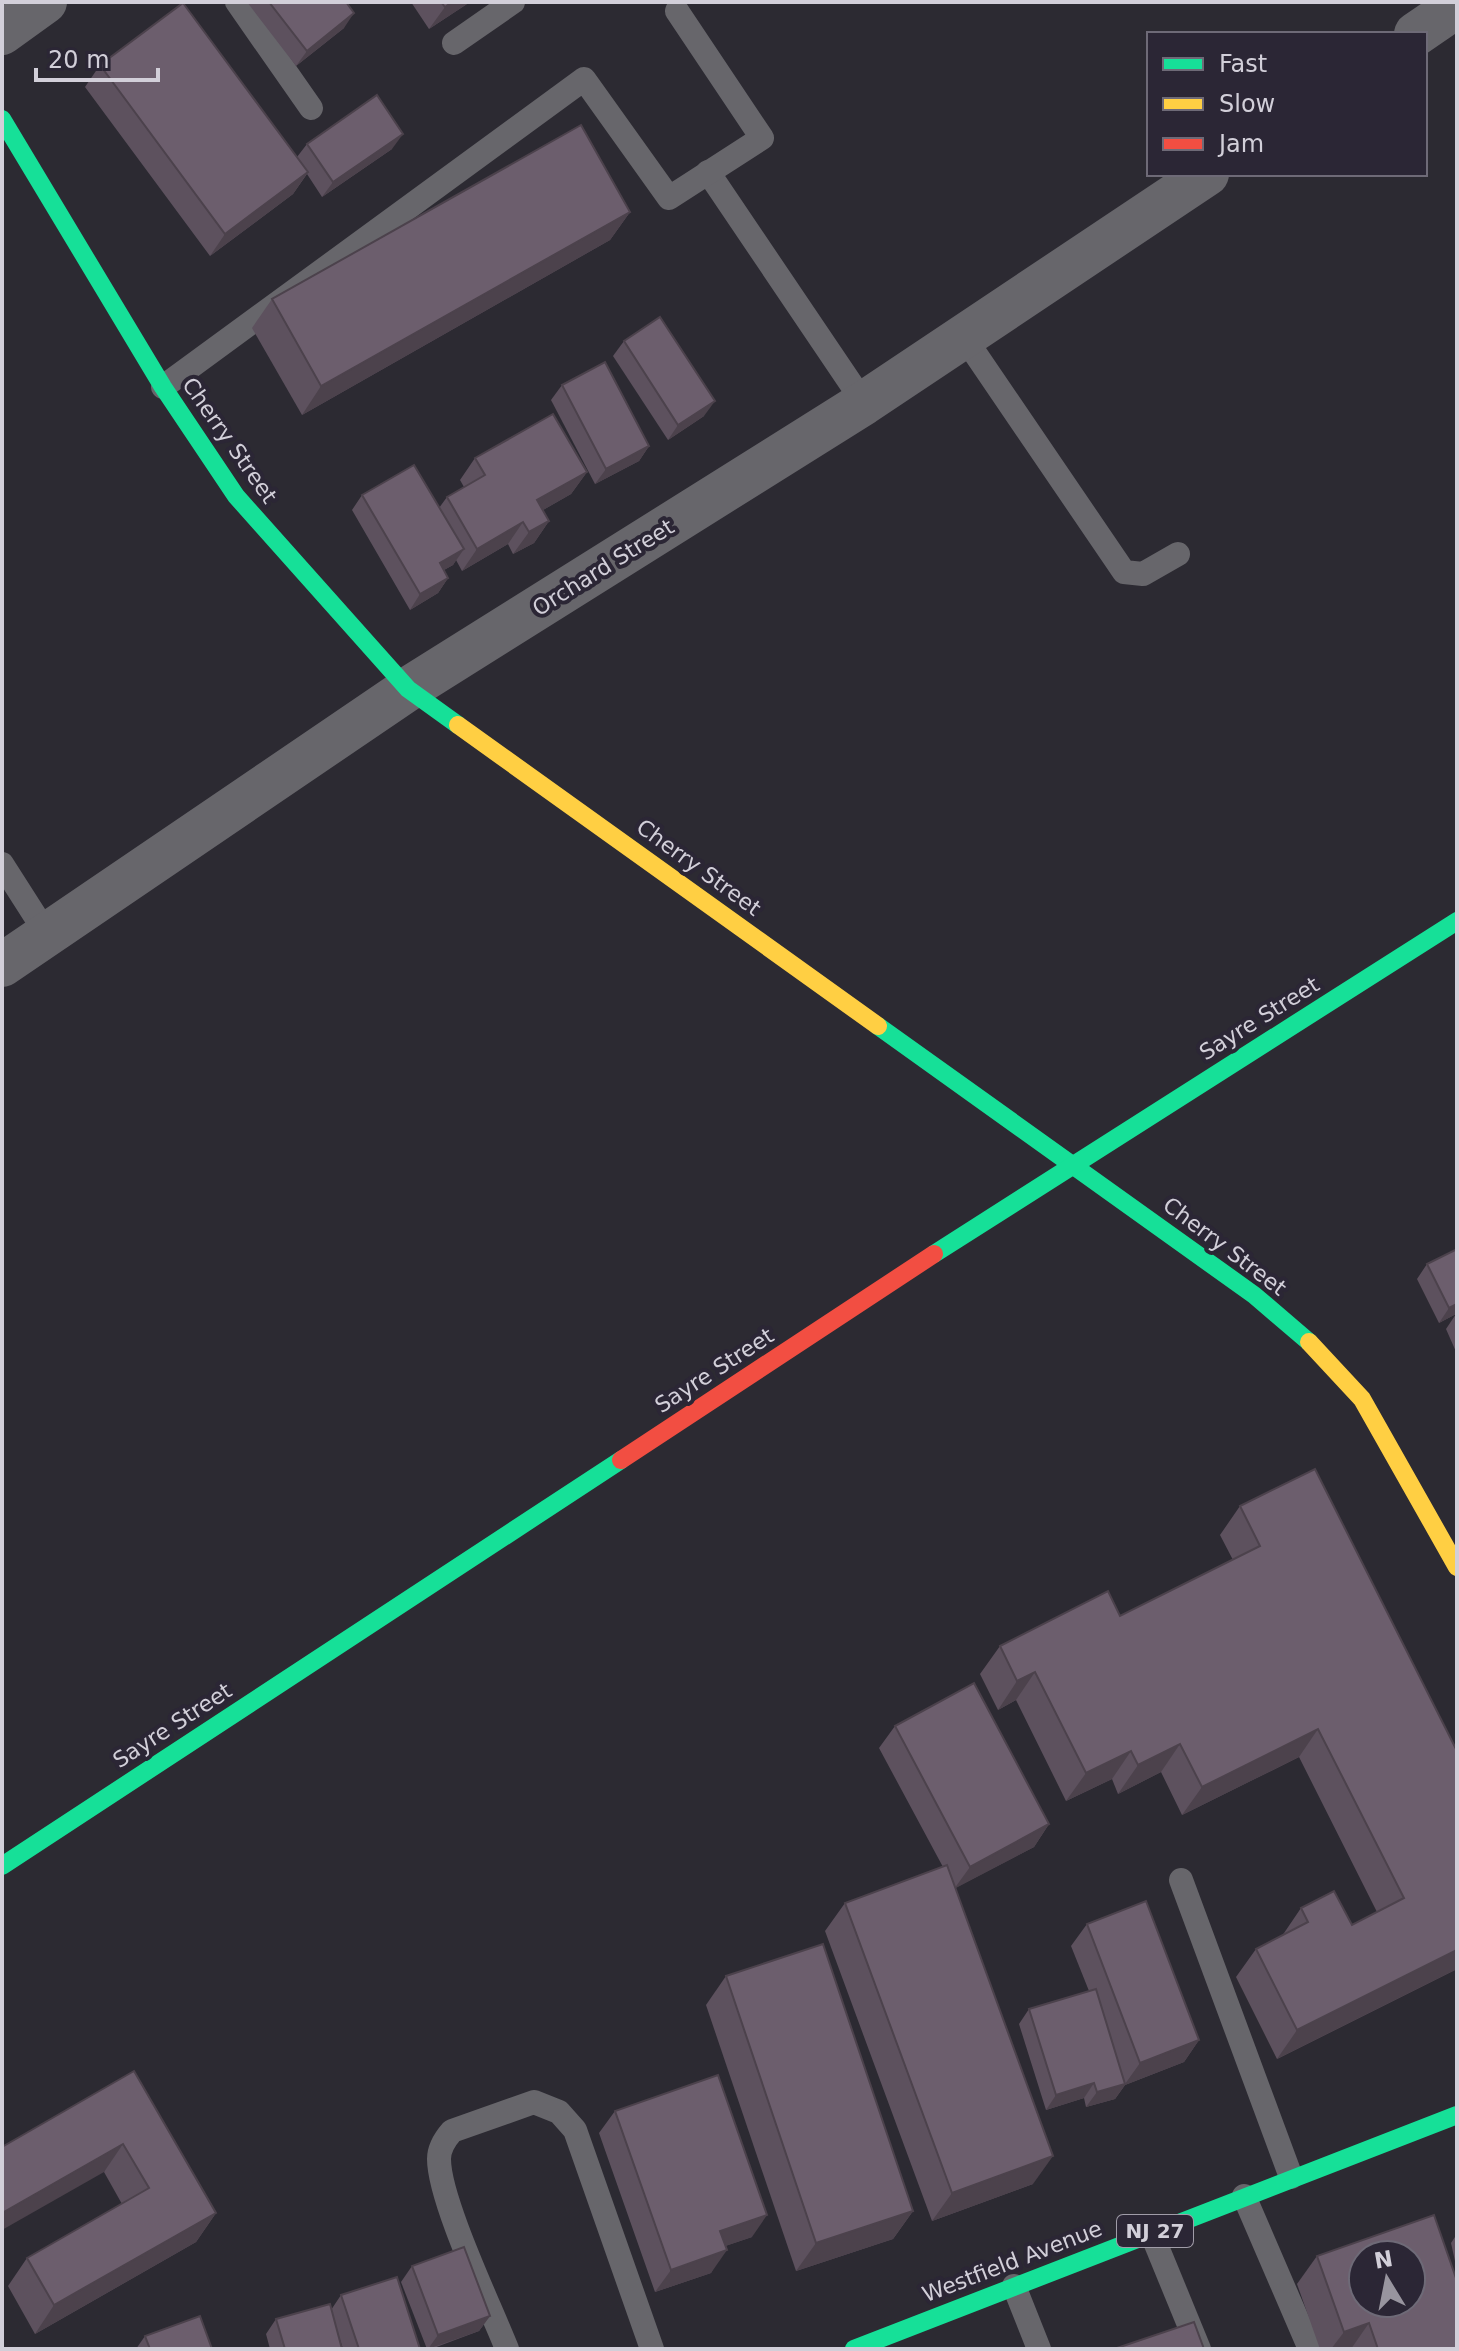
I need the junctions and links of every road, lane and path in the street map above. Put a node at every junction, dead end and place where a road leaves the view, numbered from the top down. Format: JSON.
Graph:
{"nodes":[{"id":1,"x":45,"y":2,"type":"edge"},
{"id":2,"x":237,"y":2,"type":"edge"},
{"id":3,"x":513,"y":2,"type":"edge"},
{"id":4,"x":1457,"y":6,"type":"edge"},
{"id":5,"x":677,"y":11,"type":"dead end"},
{"id":6,"x":1419,"y":32,"type":"edge"},
{"id":7,"x":2,"y":33,"type":"edge"},
{"id":8,"x":454,"y":43,"type":"dead end"},
{"id":9,"x":311,"y":108,"type":"dead end"},
{"id":10,"x":2,"y":119,"type":"edge"},
{"id":11,"x":708,"y":172,"type":"junction"},
{"id":12,"x":1204,"y":176,"type":"edge"},
{"id":13,"x":964,"y":337,"type":"junction"},
{"id":14,"x":163,"y":387,"type":"junction"},
{"id":15,"x":864,"y":403,"type":"junction"},
{"id":16,"x":1178,"y":554,"type":"dead end"},
{"id":17,"x":408,"y":689,"type":"junction"},
{"id":18,"x":2,"y":864,"type":"edge"},
{"id":19,"x":1457,"y":921,"type":"edge"},
{"id":20,"x":48,"y":936,"type":"junction"},
{"id":21,"x":2,"y":965,"type":"edge"},
{"id":22,"x":1073,"y":1163,"type":"junction"},
{"id":23,"x":1457,"y":1567,"type":"edge"},
{"id":24,"x":2,"y":1866,"type":"edge"},
{"id":25,"x":1181,"y":1880,"type":"dead end"},
{"id":26,"x":1457,"y":2115,"type":"edge"},
{"id":27,"x":1291,"y":2177,"type":"junction"},
{"id":28,"x":1244,"y":2196,"type":"junction"},
{"id":29,"x":1151,"y":2232,"type":"junction"},
{"id":30,"x":1014,"y":2286,"type":"junction"},
{"id":31,"x":895,"y":2342,"type":"edge"},
{"id":32,"x":507,"y":2349,"type":"edge"},
{"id":33,"x":652,"y":2349,"type":"edge"},
{"id":34,"x":854,"y":2349,"type":"edge"},
{"id":35,"x":1039,"y":2349,"type":"edge"},
{"id":36,"x":1199,"y":2349,"type":"edge"},
{"id":37,"x":1310,"y":2349,"type":"edge"}],
"edges":[{"from":1,"to":7,"type":"street"},
{"from":2,"to":9,"type":"lane"},
{"from":3,"to":8,"type":"lane"},
{"from":4,"to":6,"type":"street"},
{"from":5,"to":11,"type":"lane"},
{"from":10,"to":14,"type":"street","name":"Cherry Street"},
{"from":11,"to":14,"type":"lane"},
{"from":11,"to":15,"type":"lane"},
{"from":12,"to":13,"type":"street","name":"Orchard Street"},
{"from":13,"to":15,"type":"street","name":"Orchard Street"},
{"from":13,"to":16,"type":"lane"},
{"from":14,"to":17,"type":"street","name":"Cherry Street"},
{"from":15,"to":17,"type":"street","name":"Orchard Street"},
{"from":17,"to":20,"type":"street","name":"Orchard Street"},
{"from":17,"to":22,"type":"street","name":"Cherry Street"},
{"from":18,"to":20,"type":"lane"},
{"from":19,"to":22,"type":"street","name":"Sayre Street"},
{"from":20,"to":21,"type":"street","name":"Orchard Street"},
{"from":22,"to":23,"type":"street","name":"Cherry Street"},
{"from":22,"to":24,"type":"street","name":"Sayre Street"},
{"from":25,"to":27,"type":"lane"},
{"from":26,"to":27,"type":"street","name":"Westfield Avenue","number":"NJ 27"},
{"from":27,"to":28,"type":"street","name":"Westfield Avenue","number":"NJ 27"},
{"from":28,"to":29,"type":"street","name":"Westfield Avenue","number":"NJ 27"},
{"from":28,"to":37,"type":"lane"},
{"from":29,"to":30,"type":"street","name":"Westfield Avenue","number":"NJ 27"},
{"from":29,"to":36,"type":"lane"},
{"from":30,"to":31,"type":"street","name":"Westfield Avenue","number":"NJ 27"},
{"from":30,"to":35,"type":"lane"},
{"from":31,"to":34,"type":"street","name":"Westfield Avenue","number":"NJ 27"},
{"from":32,"to":33,"type":"lane"}]}
